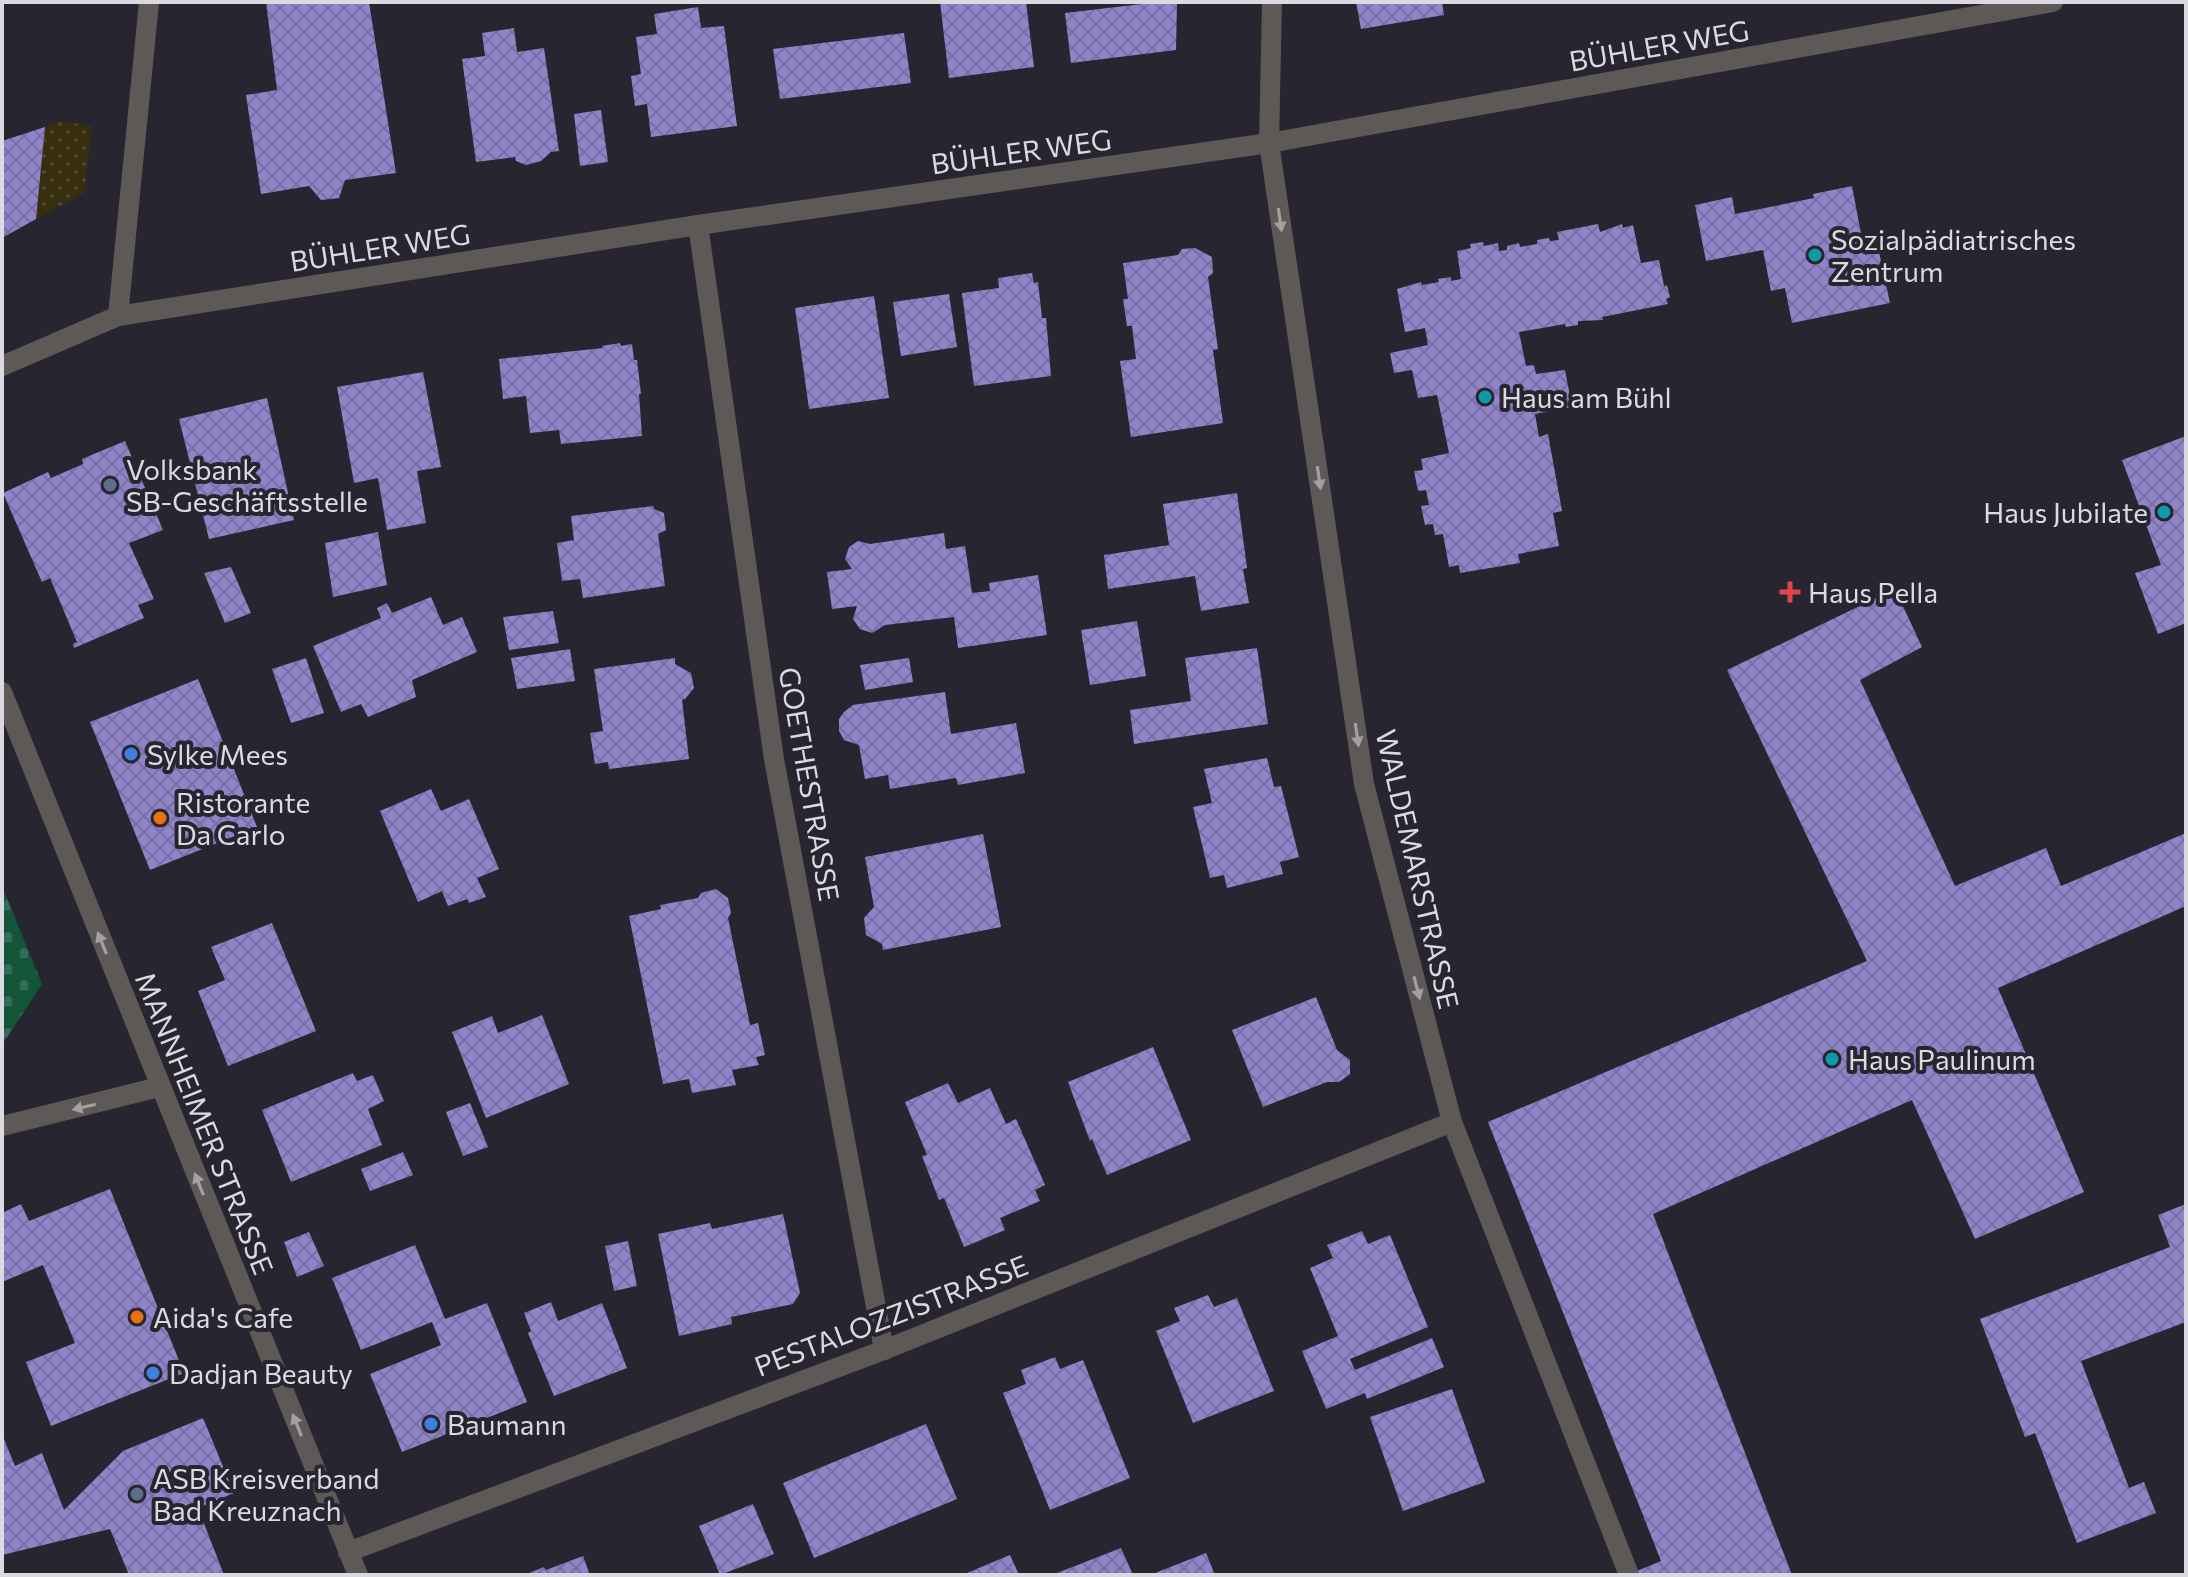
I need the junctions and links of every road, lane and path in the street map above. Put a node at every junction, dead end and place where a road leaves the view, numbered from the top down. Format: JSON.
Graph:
{"nodes":[{"id":1,"x":149,"y":2,"type":"edge"},
{"id":2,"x":1272,"y":2,"type":"edge"},
{"id":3,"x":2053,"y":2,"type":"edge"},
{"id":4,"x":1269,"y":143,"type":"junction"},
{"id":5,"x":698,"y":225,"type":"junction"},
{"id":6,"x":118,"y":316,"type":"junction"},
{"id":7,"x":2,"y":366,"type":"edge"},
{"id":8,"x":2,"y":692,"type":"edge"},
{"id":9,"x":159,"y":1087,"type":"junction"},
{"id":10,"x":1452,"y":1122,"type":"junction"},
{"id":11,"x":2,"y":1126,"type":"edge"},
{"id":12,"x":884,"y":1350,"type":"junction"},
{"id":13,"x":348,"y":1552,"type":"junction"},
{"id":14,"x":358,"y":1575,"type":"edge"},
{"id":15,"x":1629,"y":1575,"type":"edge"}],
"edges":[{"from":1,"to":6,"type":"street"},
{"from":2,"to":4,"type":"street","name":"WALDEMARSTRASSE"},
{"from":3,"to":4,"type":"street","name":"BÜHLER WEG"},
{"from":4,"to":5,"type":"street","name":"BÜHLER WEG"},
{"from":4,"to":10,"type":"street","name":"WALDEMARSTRASSE","one_way":true},
{"from":5,"to":6,"type":"street","name":"BÜHLER WEG"},
{"from":5,"to":12,"type":"street","name":"GOETHESTRASSE"},
{"from":6,"to":7,"type":"street","name":"BÜHLER WEG"},
{"from":9,"to":8,"type":"street","name":"MANNHEIMER STRASSE","one_way":true},
{"from":9,"to":11,"type":"street","one_way":true},
{"from":13,"to":9,"type":"street","name":"MANNHEIMER STRASSE","one_way":true},
{"from":10,"to":12,"type":"street","name":"PESTALOZZISTRASSE"},
{"from":10,"to":15,"type":"street","name":"WALDEMARSTRASSE"},
{"from":12,"to":13,"type":"street","name":"PESTALOZZISTRASSE"},
{"from":13,"to":14,"type":"street","name":"MANNHEIMER STRASSE"}]}
